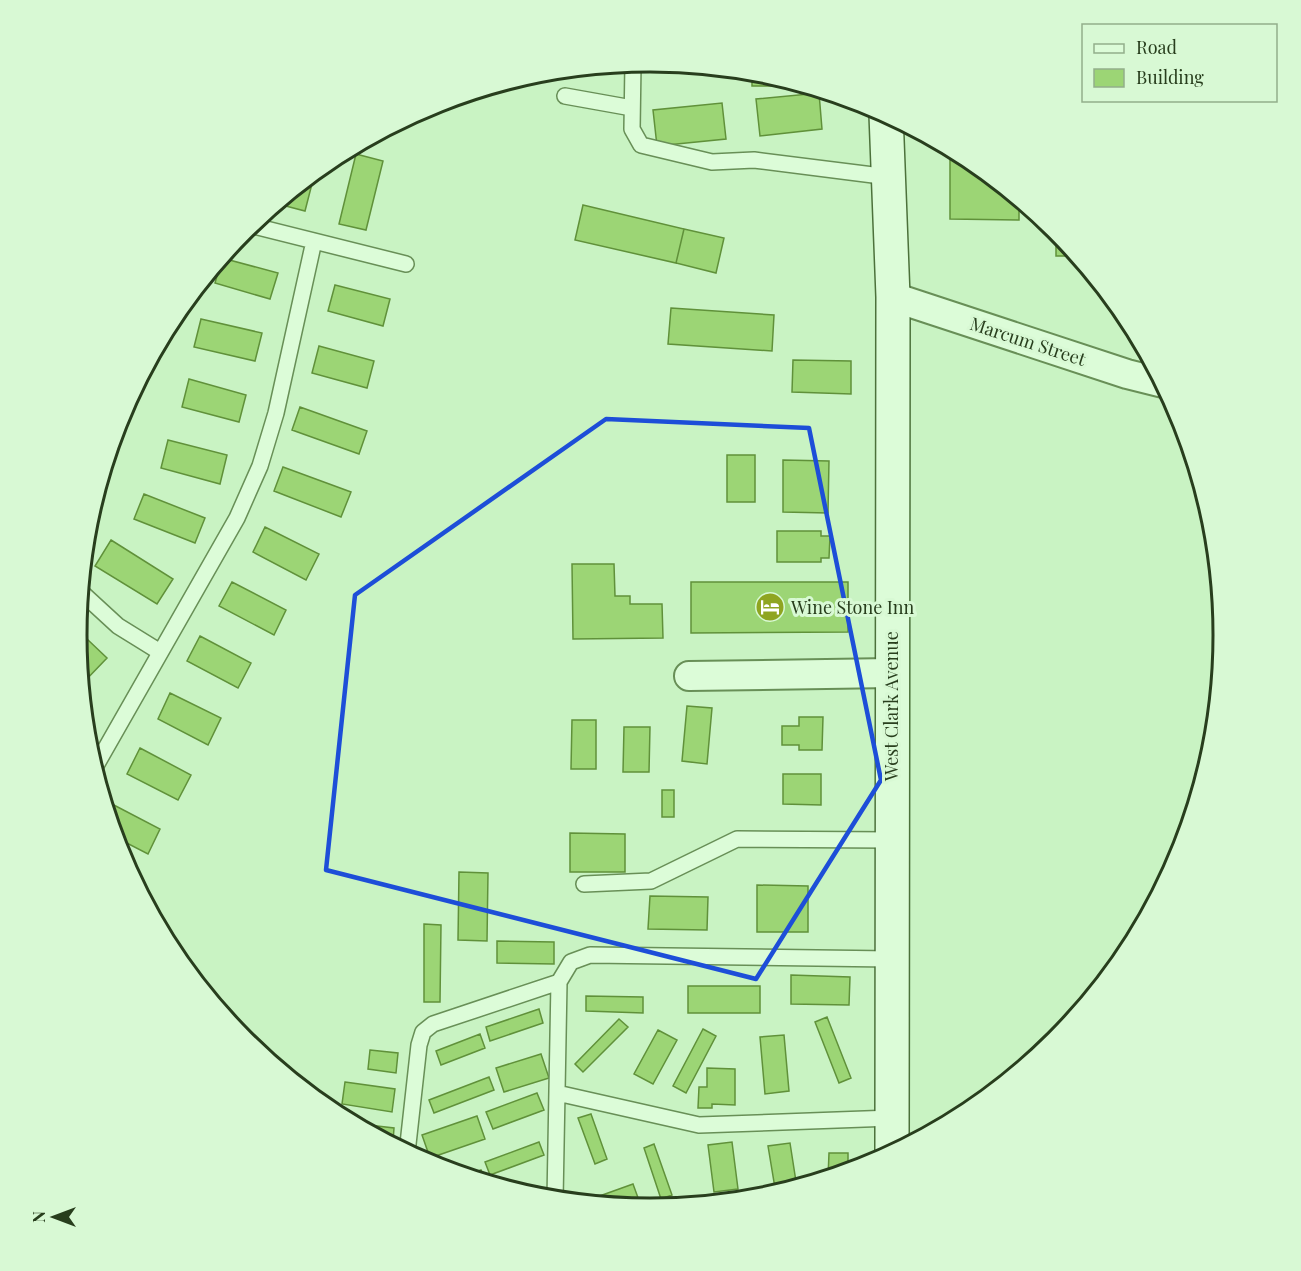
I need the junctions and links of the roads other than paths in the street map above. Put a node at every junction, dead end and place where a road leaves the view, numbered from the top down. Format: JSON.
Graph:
{"nodes":[{"id":1,"x":633,"y":72,"type":"edge"},
{"id":2,"x":565,"y":96,"type":"dead end"},
{"id":3,"x":632,"y":108,"type":"junction"},
{"id":4,"x":886,"y":124,"type":"edge"},
{"id":5,"x":889,"y":177,"type":"junction"},
{"id":6,"x":262,"y":228,"type":"edge"},
{"id":7,"x":314,"y":241,"type":"junction"},
{"id":8,"x":406,"y":264,"type":"dead end"},
{"id":9,"x":893,"y":297,"type":"junction"},
{"id":10,"x":1153,"y":381,"type":"edge"},
{"id":11,"x":88,"y":598,"type":"edge"},
{"id":12,"x":160,"y":652,"type":"junction"},
{"id":13,"x":891,"y":673,"type":"junction"},
{"id":14,"x":688,"y":676,"type":"dead end"},
{"id":15,"x":101,"y":757,"type":"edge"},
{"id":16,"x":891,"y":840,"type":"junction"},
{"id":17,"x":584,"y":884,"type":"dead end"},
{"id":18,"x":891,"y":959,"type":"junction"},
{"id":19,"x":559,"y":981,"type":"junction"},
{"id":20,"x":557,"y":1093,"type":"junction"},
{"id":21,"x":892,"y":1118,"type":"junction"},
{"id":22,"x":408,"y":1144,"type":"edge"},
{"id":23,"x":892,"y":1145,"type":"edge"},
{"id":24,"x":555,"y":1190,"type":"edge"}],
"edges":[{"from":1,"to":3,"type":"lane"},
{"from":2,"to":3,"type":"lane"},
{"from":3,"to":5,"type":"lane"},
{"from":4,"to":5,"type":"main road","name":"West Clark Avenue"},
{"from":5,"to":9,"type":"main road","name":"West Clark Avenue"},
{"from":6,"to":7,"type":"lane"},
{"from":7,"to":8,"type":"lane"},
{"from":7,"to":12,"type":"lane"},
{"from":9,"to":10,"type":"street","name":"Marcum Street"},
{"from":9,"to":13,"type":"main road","name":"West Clark Avenue"},
{"from":11,"to":12,"type":"lane"},
{"from":12,"to":15,"type":"lane"},
{"from":13,"to":14,"type":"street"},
{"from":13,"to":16,"type":"main road","name":"West Clark Avenue"},
{"from":16,"to":17,"type":"lane"},
{"from":16,"to":18,"type":"main road","name":"West Clark Avenue"},
{"from":18,"to":19,"type":"lane"},
{"from":18,"to":21,"type":"main road","name":"West Clark Avenue"},
{"from":19,"to":20,"type":"lane"},
{"from":19,"to":22,"type":"lane"},
{"from":20,"to":21,"type":"lane"},
{"from":20,"to":24,"type":"lane"},
{"from":21,"to":23,"type":"main road","name":"West Clark Avenue"}]}
